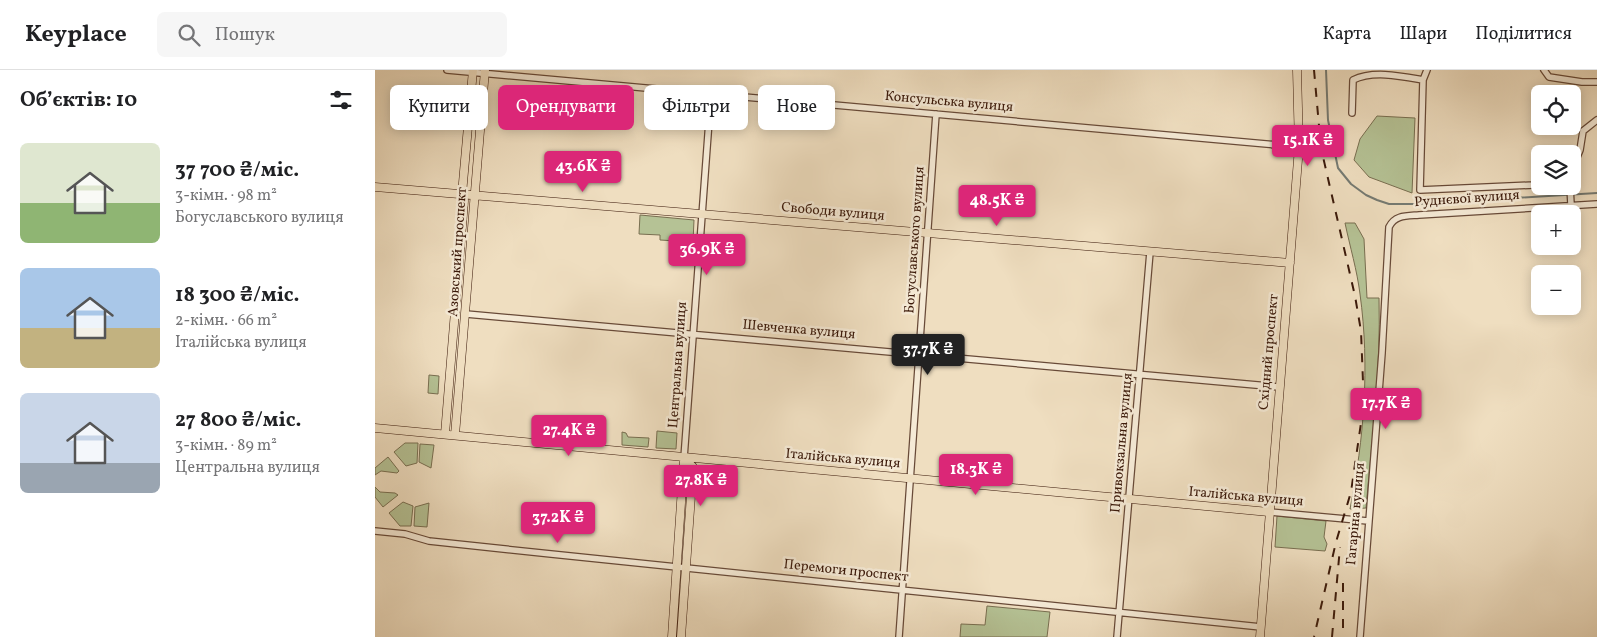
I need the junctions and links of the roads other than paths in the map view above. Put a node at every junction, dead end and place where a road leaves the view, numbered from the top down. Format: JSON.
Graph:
{"nodes":[{"id":1,"x":447,"y":70,"type":"edge"},
{"id":2,"x":1297,"y":70,"type":"edge"},
{"id":3,"x":1427,"y":70,"type":"edge"},
{"id":4,"x":1544,"y":70,"type":"edge"},
{"id":5,"x":473,"y":71,"type":"edge"},
{"id":6,"x":485,"y":72,"type":"edge"},
{"id":7,"x":1423,"y":80,"type":"junction"},
{"id":8,"x":1597,"y":82,"type":"edge"},
{"id":9,"x":644,"y":87,"type":"edge"},
{"id":10,"x":748,"y":97,"type":"edge"},
{"id":11,"x":1353,"y":113,"type":"dead end"},
{"id":12,"x":936,"y":114,"type":"junction"},
{"id":13,"x":1597,"y":120,"type":"edge"},
{"id":14,"x":708,"y":130,"type":"edge"},
{"id":15,"x":1581,"y":145,"type":"edge"},
{"id":16,"x":1299,"y":147,"type":"junction"},
{"id":17,"x":1531,"y":185,"type":"edge"},
{"id":18,"x":375,"y":187,"type":"edge"},
{"id":19,"x":462,"y":194,"type":"junction"},
{"id":20,"x":475,"y":195,"type":"junction"},
{"id":21,"x":1570,"y":195,"type":"edge"},
{"id":22,"x":1597,"y":204,"type":"edge"},
{"id":23,"x":1571,"y":205,"type":"joint"},
{"id":24,"x":1531,"y":208,"type":"edge"},
{"id":25,"x":702,"y":214,"type":"junction"},
{"id":26,"x":1398,"y":216,"type":"joint"},
{"id":27,"x":927,"y":233,"type":"junction"},
{"id":28,"x":1151,"y":252,"type":"junction"},
{"id":29,"x":1290,"y":264,"type":"junction"},
{"id":30,"x":456,"y":313,"type":"junction"},
{"id":31,"x":466,"y":314,"type":"junction"},
{"id":32,"x":693,"y":333,"type":"junction"},
{"id":33,"x":920,"y":354,"type":"junction"},
{"id":34,"x":1141,"y":374,"type":"junction"},
{"id":35,"x":1279,"y":387,"type":"junction"},
{"id":36,"x":375,"y":428,"type":"edge"},
{"id":37,"x":445,"y":434,"type":"junction"},
{"id":38,"x":455,"y":435,"type":"junction"},
{"id":39,"x":684,"y":458,"type":"junction"},
{"id":40,"x":909,"y":478,"type":"junction"},
{"id":41,"x":1130,"y":499,"type":"junction"},
{"id":42,"x":1269,"y":512,"type":"junction"},
{"id":43,"x":1368,"y":522,"type":"junction"},
{"id":44,"x":375,"y":531,"type":"edge"},
{"id":45,"x":681,"y":566,"type":"junction"},
{"id":46,"x":902,"y":589,"type":"junction"},
{"id":47,"x":1119,"y":612,"type":"junction"},
{"id":48,"x":1261,"y":627,"type":"junction"},
{"id":49,"x":672,"y":637,"type":"edge"},
{"id":50,"x":681,"y":637,"type":"edge"},
{"id":51,"x":899,"y":637,"type":"edge"},
{"id":52,"x":1117,"y":637,"type":"edge"},
{"id":53,"x":1260,"y":637,"type":"edge"},
{"id":54,"x":1360,"y":637,"type":"edge"}],
"edges":[{"from":1,"to":5,"type":"street","name":"Консульська вулиця"},
{"from":2,"to":16,"type":"main road","name":"Східний проспект"},
{"from":3,"to":7,"type":"street"},
{"from":4,"to":8,"type":"street"},
{"from":5,"to":6,"type":"street","name":"Консульська вулиця"},
{"from":5,"to":19,"type":"main road","name":"Азовський проспект"},
{"from":6,"to":9,"type":"street","name":"Консульська вулиця"},
{"from":6,"to":20,"type":"main road","name":"Азовський проспект"},
{"from":7,"to":11,"type":"street"},
{"from":7,"to":17,"type":"street"},
{"from":10,"to":12,"type":"street","name":"Консульська вулиця"},
{"from":12,"to":16,"type":"street","name":"Консульська вулиця"},
{"from":12,"to":27,"type":"street","name":"Богуславського вулиця"},
{"from":13,"to":15,"type":"street"},
{"from":14,"to":25,"type":"street","name":"Центральна вулиця"},
{"from":16,"to":29,"type":"main road","name":"Східний проспект"},
{"from":18,"to":19,"type":"main road","name":"Свободи вулиця"},
{"from":19,"to":20,"type":"main road","name":"Свободи вулиця"},
{"from":19,"to":30,"type":"main road","name":"Азовський проспект"},
{"from":20,"to":25,"type":"main road","name":"Свободи вулиця"},
{"from":20,"to":31,"type":"main road","name":"Азовський проспект"},
{"from":21,"to":23,"type":"street"},
{"from":22,"to":23,"type":"street","name":"Руднєвої вулиця"},
{"from":24,"to":26,"type":"street","name":"Руднєвої вулиця"},
{"from":25,"to":27,"type":"main road","name":"Свободи вулиця"},
{"from":25,"to":32,"type":"street","name":"Центральна вулиця"},
{"from":26,"to":43,"type":"street","name":"Гагаріна вулиця"},
{"from":27,"to":28,"type":"main road","name":"Свободи вулиця"},
{"from":27,"to":33,"type":"street","name":"Богуславського вулиця"},
{"from":28,"to":29,"type":"main road","name":"Свободи вулиця"},
{"from":28,"to":34,"type":"street","name":"Привокзальна вулиця"},
{"from":29,"to":35,"type":"main road","name":"Східний проспект"},
{"from":30,"to":31,"type":"main road"},
{"from":30,"to":37,"type":"main road","name":"Азовський проспект"},
{"from":31,"to":32,"type":"street","name":"Шевченка вулиця"},
{"from":31,"to":38,"type":"main road","name":"Азовський проспект"},
{"from":32,"to":33,"type":"street","name":"Шевченка вулиця"},
{"from":32,"to":39,"type":"street","name":"Центральна вулиця"},
{"from":33,"to":34,"type":"street","name":"Шевченка вулиця"},
{"from":33,"to":40,"type":"street","name":"Богуславського вулиця"},
{"from":34,"to":35,"type":"street","name":"Шевченка вулиця"},
{"from":34,"to":41,"type":"street","name":"Привокзальна вулиця"},
{"from":35,"to":42,"type":"main road","name":"Східний проспект"},
{"from":36,"to":37,"type":"main road","name":"Італійська вулиця"},
{"from":37,"to":38,"type":"main road","name":"Італійська вулиця"},
{"from":38,"to":39,"type":"main road","name":"Італійська вулиця"},
{"from":39,"to":40,"type":"main road","name":"Італійська вулиця"},
{"from":39,"to":45,"type":"main road","name":"Центральна вулиця"},
{"from":40,"to":41,"type":"main road","name":"Італійська вулиця"},
{"from":40,"to":46,"type":"street","name":"Богуславського вулиця"},
{"from":41,"to":42,"type":"main road","name":"Італійська вулиця"},
{"from":41,"to":47,"type":"street","name":"Привокзальна вулиця"},
{"from":42,"to":43,"type":"street","name":"Італійська вулиця"},
{"from":42,"to":48,"type":"main road","name":"Східний проспект"},
{"from":43,"to":54,"type":"street","name":"Гагаріна вулиця"},
{"from":44,"to":45,"type":"street","name":"Перемоги проспект"},
{"from":45,"to":46,"type":"street","name":"Перемоги проспект"},
{"from":45,"to":49,"type":"main road","name":"Центральна вулиця"},
{"from":45,"to":50,"type":"main road","name":"Центральна вулиця"},
{"from":46,"to":47,"type":"street","name":"Перемоги проспект"},
{"from":46,"to":51,"type":"street","name":"Богуславського вулиця"},
{"from":47,"to":48,"type":"street","name":"Перемоги проспект"},
{"from":47,"to":52,"type":"street","name":"Привокзальна вулиця"},
{"from":48,"to":53,"type":"main road","name":"Східний проспект"}]}
